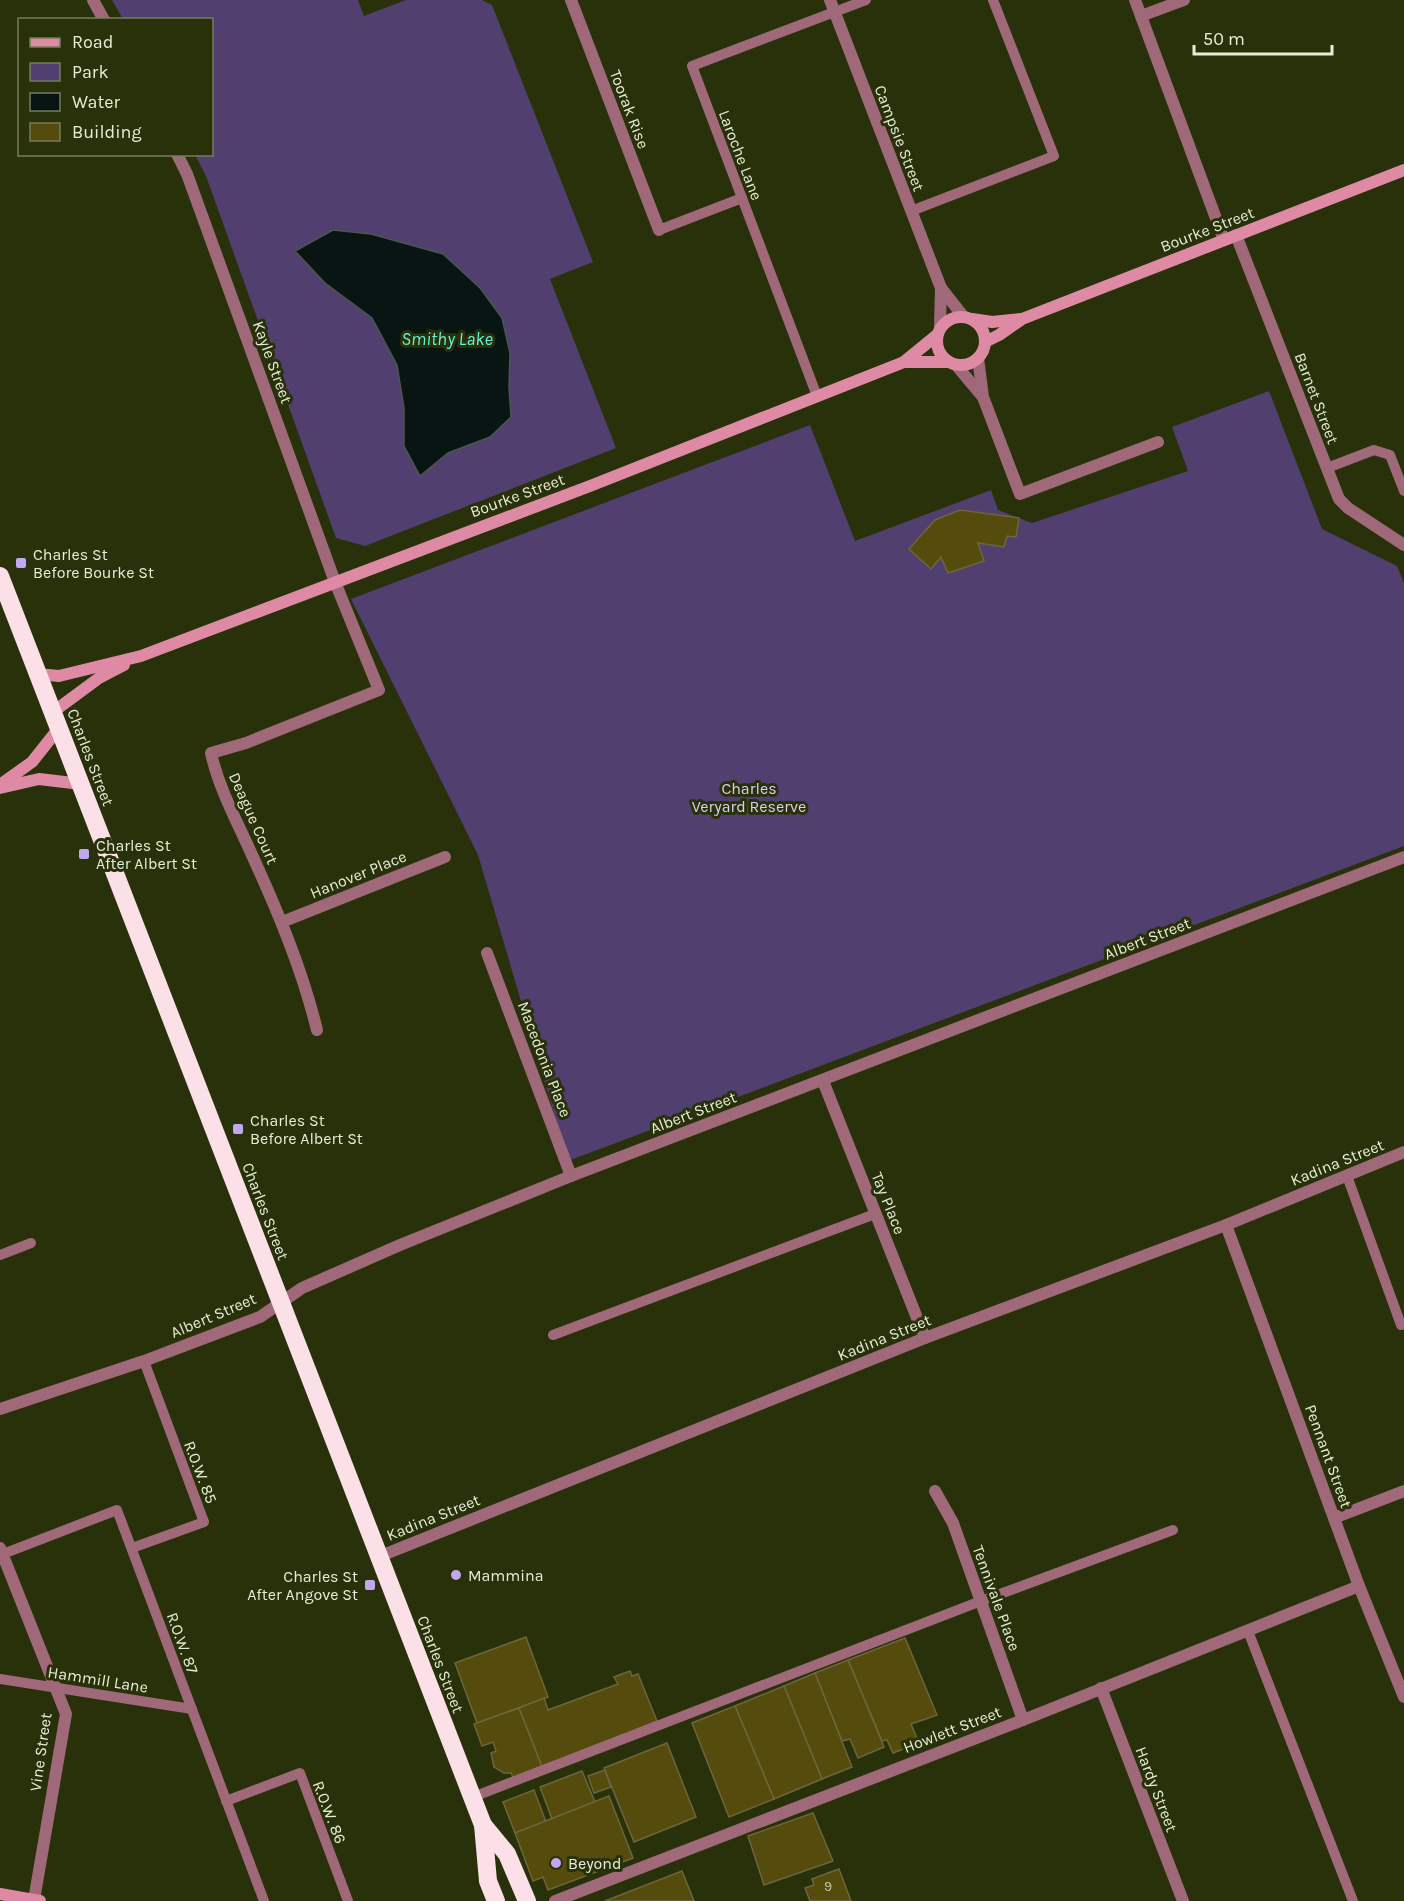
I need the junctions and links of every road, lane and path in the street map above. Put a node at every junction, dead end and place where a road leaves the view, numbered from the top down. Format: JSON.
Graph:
{"nodes":[{"id":1,"x":93,"y":0,"type":"edge"},
{"id":2,"x":571,"y":0,"type":"edge"},
{"id":3,"x":866,"y":0,"type":"edge"},
{"id":4,"x":993,"y":0,"type":"edge"},
{"id":5,"x":1135,"y":0,"type":"edge"},
{"id":6,"x":1184,"y":0,"type":"edge"},
{"id":7,"x":832,"y":6,"type":"edge"},
{"id":8,"x":1141,"y":16,"type":"junction"},
{"id":9,"x":103,"y":18,"type":"edge"},
{"id":10,"x":178,"y":156,"type":"edge"},
{"id":11,"x":1404,"y":170,"type":"edge"},
{"id":12,"x":742,"y":198,"type":"junction"},
{"id":13,"x":911,"y":212,"type":"junction"},
{"id":14,"x":659,"y":230,"type":"joint"},
{"id":15,"x":1236,"y":236,"type":"junction"},
{"id":16,"x":1224,"y":240,"type":"junction"},
{"id":17,"x":941,"y":288,"type":"junction"},
{"id":18,"x":968,"y":318,"type":"junction"},
{"id":19,"x":1022,"y":319,"type":"junction"},
{"id":20,"x":938,"y":331,"type":"junction"},
{"id":21,"x":985,"y":342,"type":"junction"},
{"id":22,"x":978,"y":358,"type":"junction"},
{"id":23,"x":904,"y":362,"type":"junction"},
{"id":24,"x":952,"y":363,"type":"junction"},
{"id":25,"x":817,"y":396,"type":"junction"},
{"id":26,"x":983,"y":397,"type":"junction"},
{"id":27,"x":1158,"y":442,"type":"dead end"},
{"id":28,"x":1327,"y":468,"type":"junction"},
{"id":29,"x":1404,"y":491,"type":"edge"},
{"id":30,"x":1404,"y":545,"type":"edge"},
{"id":31,"x":0,"y":576,"type":"edge"},
{"id":32,"x":335,"y":582,"type":"junction"},
{"id":33,"x":141,"y":656,"type":"junction"},
{"id":34,"x":37,"y":674,"type":"junction"},
{"id":35,"x":56,"y":720,"type":"junction"},
{"id":36,"x":81,"y":784,"type":"junction"},
{"id":37,"x":0,"y":786,"type":"edge"},
{"id":38,"x":445,"y":857,"type":"dead end"},
{"id":39,"x":1404,"y":857,"type":"edge"},
{"id":40,"x":282,"y":922,"type":"junction"},
{"id":41,"x":487,"y":953,"type":"dead end"},
{"id":42,"x":317,"y":1030,"type":"dead end"},
{"id":43,"x":823,"y":1081,"type":"junction"},
{"id":44,"x":1404,"y":1152,"type":"edge"},
{"id":45,"x":571,"y":1176,"type":"junction"},
{"id":46,"x":1347,"y":1176,"type":"junction"},
{"id":47,"x":875,"y":1214,"type":"junction"},
{"id":48,"x":1226,"y":1225,"type":"junction"},
{"id":49,"x":31,"y":1243,"type":"dead end"},
{"id":50,"x":0,"y":1255,"type":"edge"},
{"id":51,"x":280,"y":1302,"type":"junction"},
{"id":52,"x":1404,"y":1324,"type":"edge"},
{"id":53,"x":553,"y":1335,"type":"dead end"},
{"id":54,"x":925,"y":1338,"type":"junction"},
{"id":55,"x":144,"y":1361,"type":"junction"},
{"id":56,"x":0,"y":1409,"type":"edge"},
{"id":57,"x":935,"y":1491,"type":"dead end"},
{"id":58,"x":1404,"y":1491,"type":"edge"},
{"id":59,"x":1334,"y":1518,"type":"junction"},
{"id":60,"x":1173,"y":1530,"type":"dead end"},
{"id":61,"x":132,"y":1548,"type":"junction"},
{"id":62,"x":1,"y":1552,"type":"edge"},
{"id":63,"x":378,"y":1557,"type":"junction"},
{"id":64,"x":1359,"y":1586,"type":"junction"},
{"id":65,"x":981,"y":1601,"type":"junction"},
{"id":66,"x":1248,"y":1631,"type":"junction"},
{"id":67,"x":0,"y":1679,"type":"edge"},
{"id":68,"x":55,"y":1688,"type":"junction"},
{"id":69,"x":1101,"y":1688,"type":"junction"},
{"id":70,"x":1404,"y":1697,"type":"edge"},
{"id":71,"x":192,"y":1709,"type":"junction"},
{"id":72,"x":1023,"y":1720,"type":"junction"},
{"id":73,"x":473,"y":1797,"type":"junction"},
{"id":74,"x":226,"y":1801,"type":"junction"},
{"id":75,"x":483,"y":1825,"type":"junction"},
{"id":76,"x":488,"y":1881,"type":"junction"},
{"id":77,"x":0,"y":1894,"type":"edge"},
{"id":78,"x":37,"y":1900,"type":"edge"},
{"id":79,"x":264,"y":1901,"type":"edge"},
{"id":80,"x":348,"y":1901,"type":"edge"},
{"id":81,"x":485,"y":1901,"type":"edge"},
{"id":82,"x":496,"y":1901,"type":"edge"},
{"id":83,"x":526,"y":1901,"type":"edge"},
{"id":84,"x":555,"y":1901,"type":"edge"},
{"id":85,"x":1183,"y":1901,"type":"edge"},
{"id":86,"x":1353,"y":1901,"type":"edge"}],
"edges":[{"from":1,"to":9,"type":"street"},
{"from":2,"to":14,"type":"street","name":"Toorak Rise"},
{"from":3,"to":7,"type":"lane"},
{"from":4,"to":13,"type":"lane"},
{"from":5,"to":8,"type":"street"},
{"from":6,"to":8,"type":"street"},
{"from":7,"to":12,"type":"lane","name":"Laroche Lane"},
{"from":7,"to":13,"type":"street","name":"Campsie Street"},
{"from":8,"to":16,"type":"street"},
{"from":10,"to":32,"type":"street","name":"Kayle Street"},
{"from":11,"to":15,"type":"street","name":"Bourke Street"},
{"from":12,"to":14,"type":"lane"},
{"from":12,"to":25,"type":"lane","name":"Laroche Lane"},
{"from":13,"to":17,"type":"street","name":"Campsie Street"},
{"from":15,"to":16,"type":"street","name":"Bourke Street"},
{"from":15,"to":28,"type":"street","name":"Barnet Street"},
{"from":16,"to":19,"type":"street","name":"Bourke Street"},
{"from":17,"to":18,"type":"street","name":"Campsie Street"},
{"from":17,"to":20,"type":"street","name":"Campsie Street"},
{"from":18,"to":19,"type":"street","name":"Bourke Street"},
{"from":18,"to":20,"type":"street"},
{"from":18,"to":21,"type":"street"},
{"from":19,"to":21,"type":"street","name":"Bourke Street"},
{"from":20,"to":23,"type":"street","name":"Bourke Street"},
{"from":20,"to":24,"type":"street"},
{"from":21,"to":22,"type":"street"},
{"from":22,"to":24,"type":"street"},
{"from":22,"to":26,"type":"street"},
{"from":23,"to":24,"type":"street","name":"Bourke Street"},
{"from":23,"to":25,"type":"street","name":"Bourke Street"},
{"from":24,"to":26,"type":"street"},
{"from":25,"to":32,"type":"street","name":"Bourke Street"},
{"from":26,"to":27,"type":"street"},
{"from":28,"to":29,"type":"lane"},
{"from":28,"to":30,"type":"street","name":"Barnet Street"},
{"from":31,"to":34,"type":"highway","name":"Charles Street"},
{"from":32,"to":33,"type":"street","name":"Bourke Street"},
{"from":32,"to":40,"type":"street","name":"Deague Court"},
{"from":33,"to":34,"type":"street","name":"Bourke Street"},
{"from":33,"to":35,"type":"street","name":"Bourke Street"},
{"from":34,"to":35,"type":"highway","name":"Charles Street"},
{"from":35,"to":36,"type":"highway","name":"Charles Street"},
{"from":35,"to":37,"type":"street","name":"Bourke Street"},
{"from":36,"to":37,"type":"street"},
{"from":36,"to":51,"type":"highway","name":"Charles Street"},
{"from":38,"to":40,"type":"street","name":"Hanover Place"},
{"from":39,"to":43,"type":"street","name":"Albert Street"},
{"from":40,"to":42,"type":"street","name":"Deague Court"},
{"from":41,"to":45,"type":"street","name":"Macedonia Place"},
{"from":43,"to":45,"type":"street","name":"Albert Street"},
{"from":43,"to":47,"type":"street","name":"Tay Place"},
{"from":44,"to":46,"type":"street","name":"Kadina Street"},
{"from":45,"to":51,"type":"street","name":"Albert Street"},
{"from":46,"to":48,"type":"street","name":"Kadina Street"},
{"from":46,"to":52,"type":"lane"},
{"from":47,"to":53,"type":"lane"},
{"from":47,"to":54,"type":"street","name":"Tay Place"},
{"from":48,"to":54,"type":"street","name":"Kadina Street"},
{"from":48,"to":59,"type":"street","name":"Pennant Street"},
{"from":49,"to":50,"type":"lane"},
{"from":51,"to":55,"type":"street","name":"Albert Street"},
{"from":51,"to":63,"type":"highway","name":"Charles Street"},
{"from":54,"to":63,"type":"street","name":"Kadina Street"},
{"from":55,"to":56,"type":"street","name":"Albert Street"},
{"from":55,"to":61,"type":"lane","name":"R.O.W. 85"},
{"from":57,"to":65,"type":"street","name":"Tennivale Place"},
{"from":58,"to":59,"type":"street"},
{"from":59,"to":64,"type":"street","name":"Pennant Street"},
{"from":60,"to":65,"type":"lane"},
{"from":61,"to":62,"type":"lane","name":"R.O.W. 87"},
{"from":61,"to":71,"type":"lane","name":"R.O.W. 87"},
{"from":62,"to":68,"type":"street","name":"Vine Street"},
{"from":63,"to":73,"type":"highway","name":"Charles Street"},
{"from":64,"to":66,"type":"street","name":"Howlett Street"},
{"from":64,"to":70,"type":"street","name":"Pennant Street"},
{"from":65,"to":72,"type":"street","name":"Tennivale Place"},
{"from":65,"to":73,"type":"lane"},
{"from":66,"to":69,"type":"street","name":"Howlett Street"},
{"from":66,"to":86,"type":"lane"},
{"from":67,"to":68,"type":"lane","name":"Hammill Lane"},
{"from":68,"to":71,"type":"lane","name":"Hammill Lane"},
{"from":68,"to":78,"type":"street","name":"Vine Street"},
{"from":69,"to":72,"type":"street","name":"Howlett Street"},
{"from":69,"to":85,"type":"street","name":"Hardy Street"},
{"from":71,"to":74,"type":"lane","name":"R.O.W. 87"},
{"from":72,"to":84,"type":"street","name":"Howlett Street"},
{"from":73,"to":75,"type":"highway","name":"Charles Street"},
{"from":74,"to":79,"type":"lane","name":"R.O.W. 87"},
{"from":74,"to":80,"type":"lane","name":"R.O.W. 86"},
{"from":75,"to":76,"type":"highway","name":"Charles Street"},
{"from":75,"to":83,"type":"highway","name":"Charles Street"},
{"from":76,"to":81,"type":"highway"},
{"from":76,"to":82,"type":"highway","name":"Charles Street"},
{"from":77,"to":78,"type":"street"}]}
